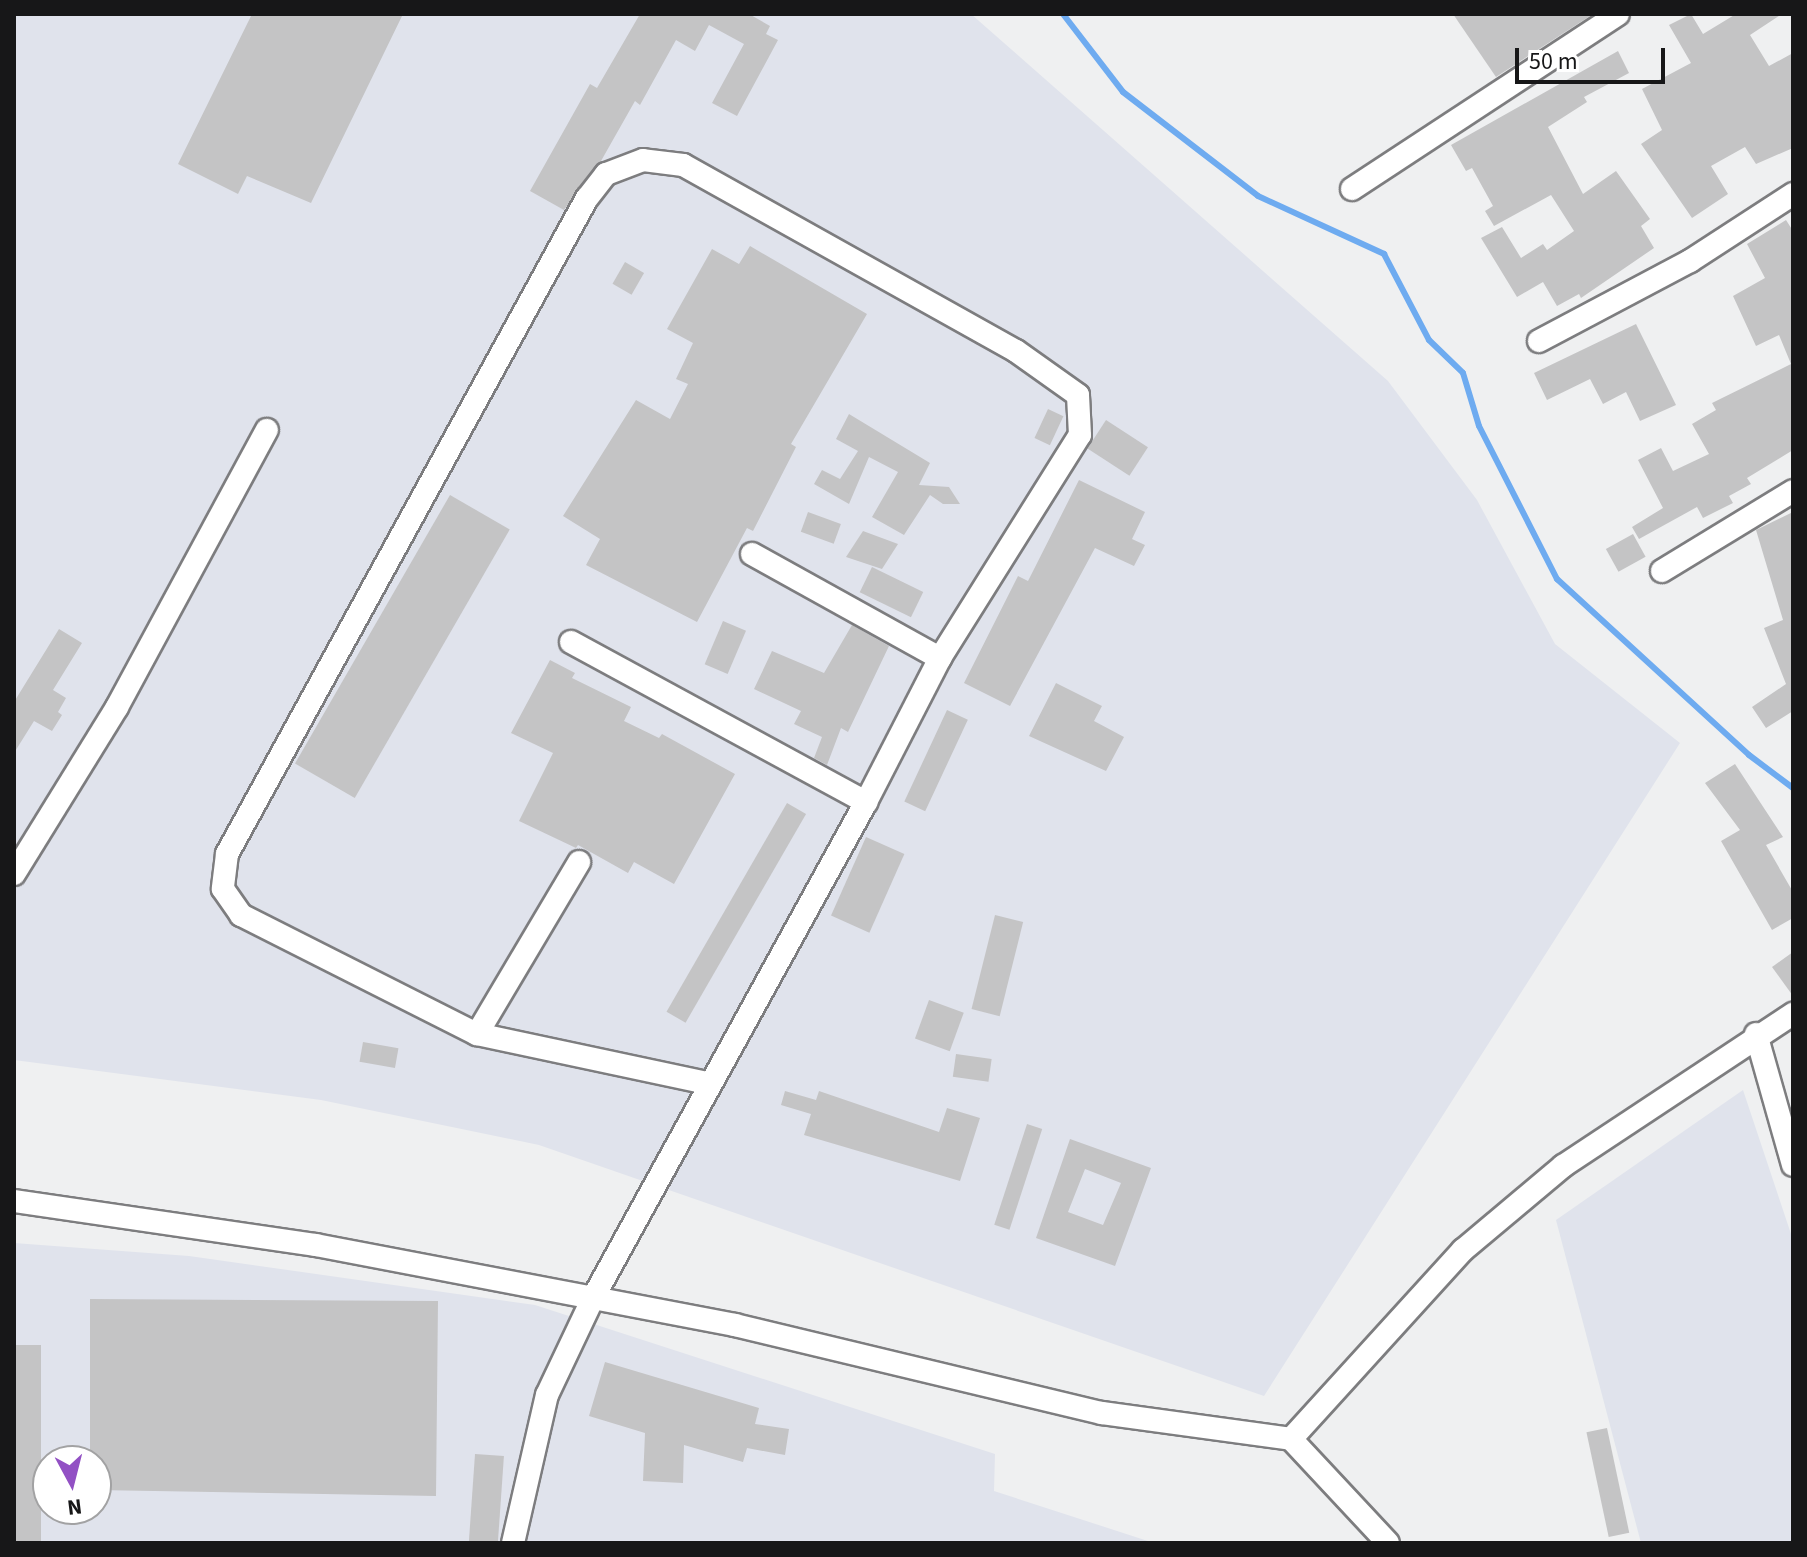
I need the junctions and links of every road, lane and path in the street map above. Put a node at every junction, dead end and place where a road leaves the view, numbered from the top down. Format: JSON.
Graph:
{"nodes":[{"id":1,"x":1618,"y":14,"type":"edge"},
{"id":2,"x":1352,"y":189,"type":"dead end"},
{"id":3,"x":1793,"y":194,"type":"edge"},
{"id":4,"x":1539,"y":341,"type":"dead end"},
{"id":5,"x":267,"y":430,"type":"dead end"},
{"id":6,"x":1793,"y":491,"type":"edge"},
{"id":7,"x":752,"y":554,"type":"dead end"},
{"id":8,"x":1662,"y":571,"type":"dead end"},
{"id":9,"x":571,"y":642,"type":"dead end"},
{"id":10,"x":940,"y":658,"type":"junction"},
{"id":11,"x":866,"y":802,"type":"junction"},
{"id":12,"x":579,"y":862,"type":"dead end"},
{"id":13,"x":14,"y":874,"type":"edge"},
{"id":14,"x":1793,"y":1014,"type":"edge"},
{"id":15,"x":477,"y":1034,"type":"junction"},
{"id":16,"x":1756,"y":1034,"type":"junction"},
{"id":17,"x":707,"y":1083,"type":"junction"},
{"id":18,"x":1793,"y":1165,"type":"edge"},
{"id":19,"x":14,"y":1201,"type":"edge"},
{"id":20,"x":593,"y":1298,"type":"junction"},
{"id":21,"x":1291,"y":1439,"type":"junction"},
{"id":22,"x":513,"y":1543,"type":"edge"},
{"id":23,"x":1388,"y":1543,"type":"edge"}],
"edges":[{"from":1,"to":2,"type":"street"},
{"from":3,"to":4,"type":"street"},
{"from":5,"to":13,"type":"street"},
{"from":6,"to":8,"type":"street"},
{"from":7,"to":10,"type":"street"},
{"from":9,"to":11,"type":"street"},
{"from":10,"to":11,"type":"street"},
{"from":10,"to":15,"type":"street"},
{"from":11,"to":17,"type":"street"},
{"from":12,"to":15,"type":"street"},
{"from":14,"to":16,"type":"street"},
{"from":15,"to":17,"type":"street"},
{"from":16,"to":18,"type":"street"},
{"from":16,"to":21,"type":"street"},
{"from":17,"to":20,"type":"street"},
{"from":19,"to":20,"type":"street"},
{"from":20,"to":21,"type":"street"},
{"from":20,"to":22,"type":"street"},
{"from":21,"to":23,"type":"street"}]}
